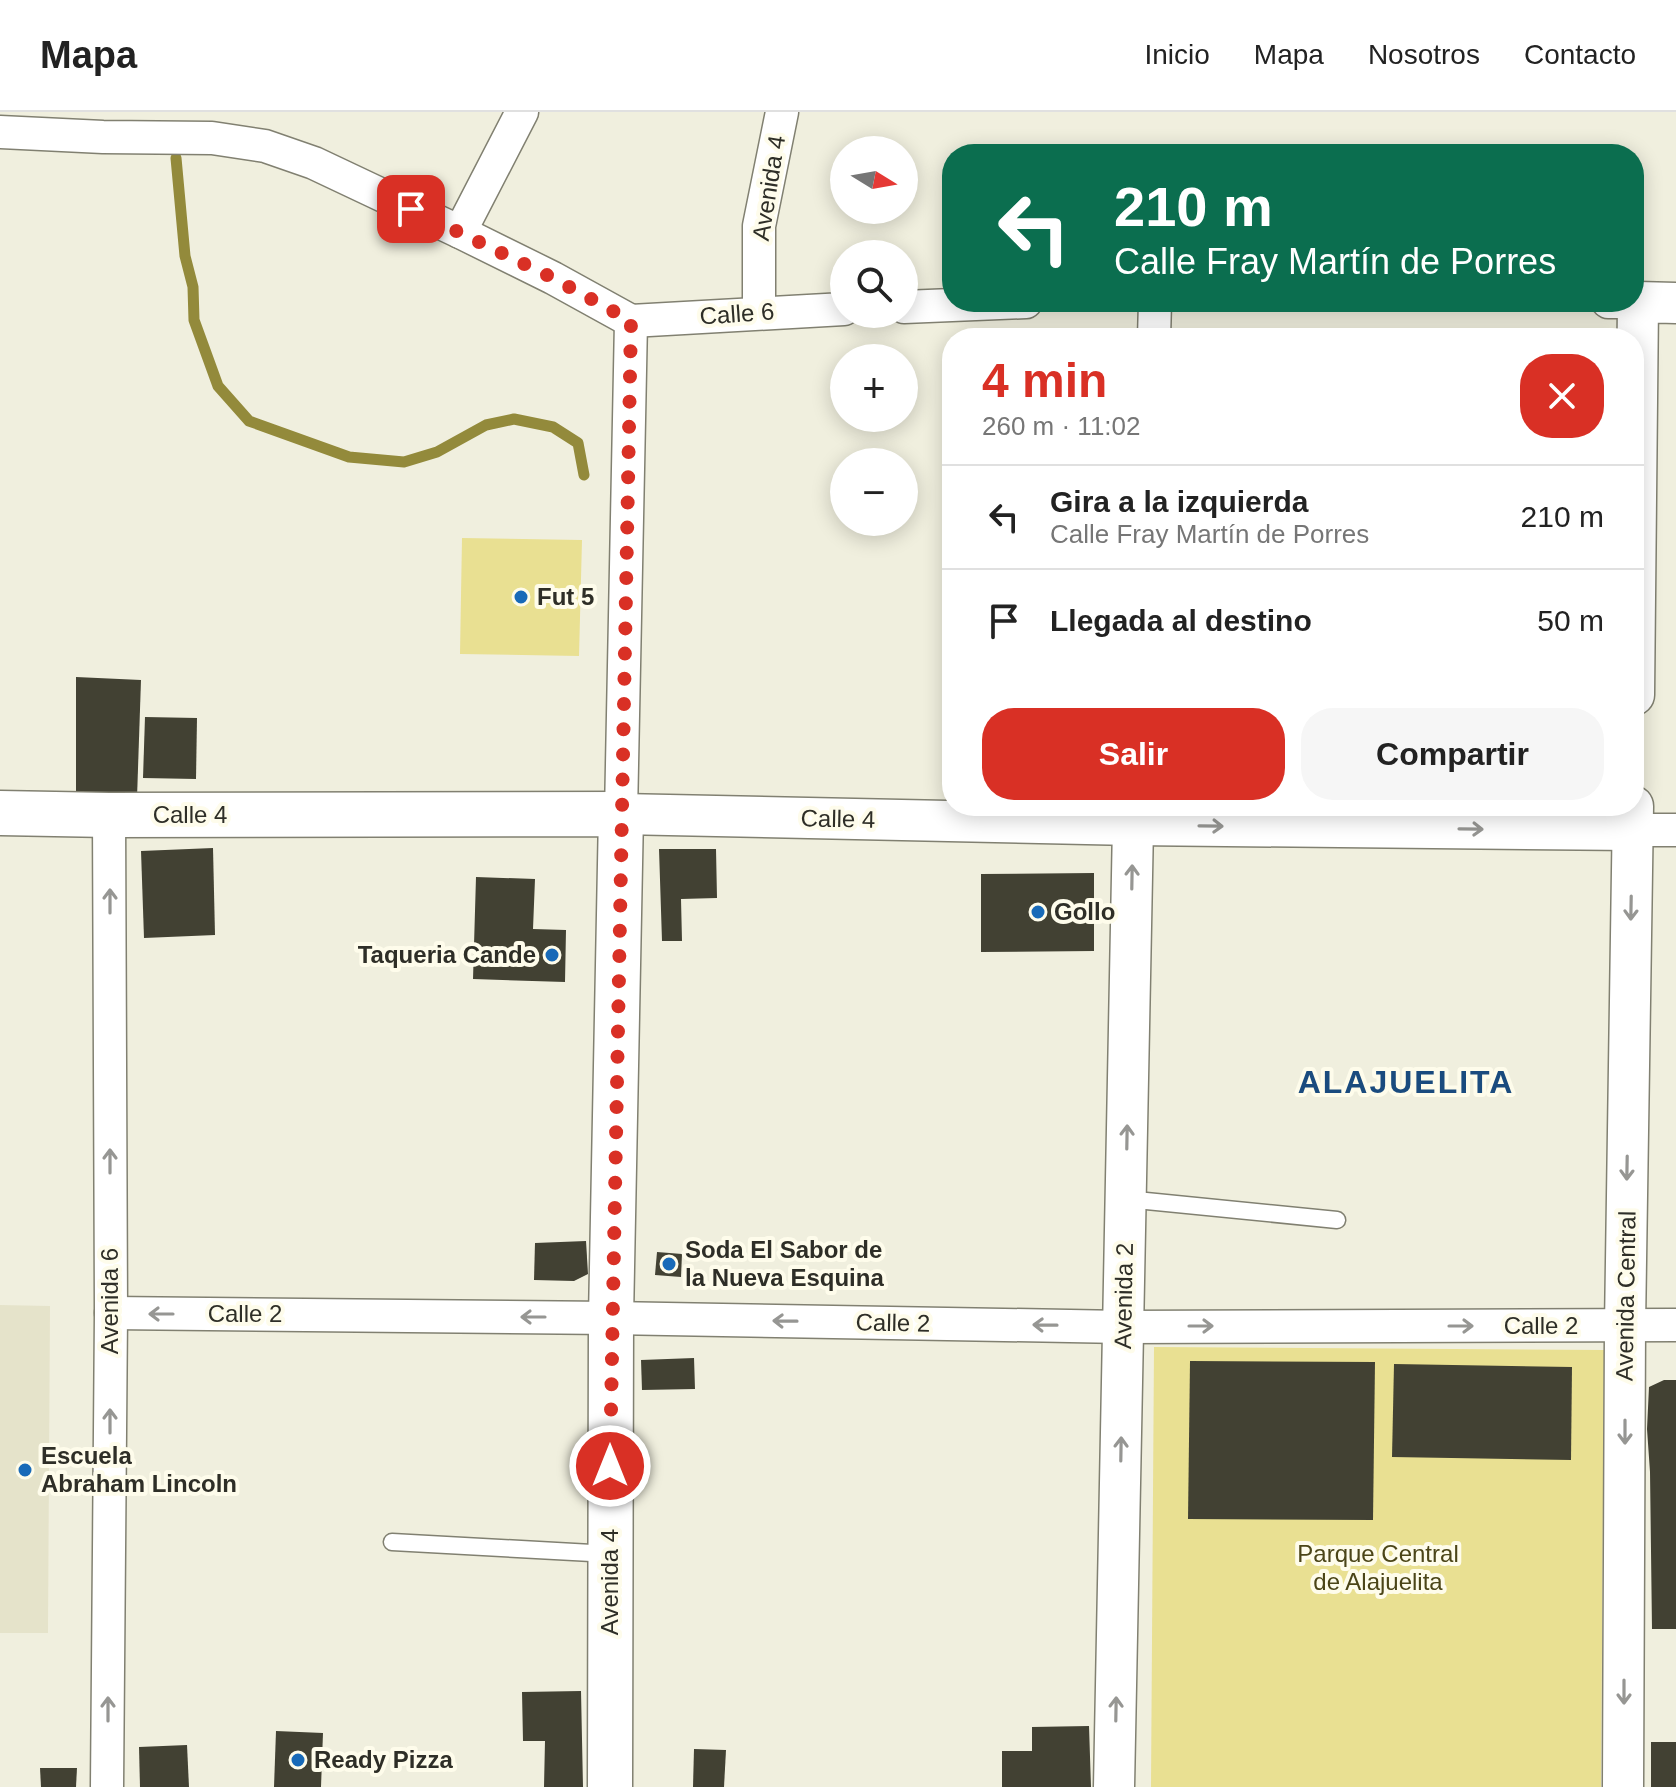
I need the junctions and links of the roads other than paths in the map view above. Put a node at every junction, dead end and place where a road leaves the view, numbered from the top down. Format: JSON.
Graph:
{"nodes":[{"id":1,"x":522,"y":112,"type":"edge"},
{"id":2,"x":782,"y":112,"type":"edge"},
{"id":3,"x":0,"y":132,"type":"edge"},
{"id":4,"x":460,"y":232,"type":"junction"},
{"id":5,"x":942,"y":305,"type":"edge"},
{"id":6,"x":918,"y":306,"type":"edge"},
{"id":7,"x":830,"y":309,"type":"edge"},
{"id":8,"x":759,"y":312,"type":"junction"},
{"id":9,"x":631,"y":321,"type":"junction"},
{"id":10,"x":0,"y":813,"type":"edge"},
{"id":11,"x":621,"y":814,"type":"junction"},
{"id":12,"x":109,"y":815,"type":"junction"},
{"id":13,"x":942,"y":815,"type":"edge"},
{"id":14,"x":1133,"y":816,"type":"edge"},
{"id":15,"x":1633,"y":818,"type":"edge"},
{"id":16,"x":1676,"y":830,"type":"edge"},
{"id":17,"x":1126,"y":1199,"type":"junction"},
{"id":18,"x":1337,"y":1220,"type":"dead end"},
{"id":19,"x":111,"y":1313,"type":"junction"},
{"id":20,"x":611,"y":1318,"type":"junction"},
{"id":21,"x":1676,"y":1325,"type":"edge"},
{"id":22,"x":1625,"y":1326,"type":"junction"},
{"id":23,"x":1123,"y":1327,"type":"junction"},
{"id":24,"x":392,"y":1542,"type":"dead end"},
{"id":25,"x":610,"y":1554,"type":"junction"},
{"id":26,"x":107,"y":1787,"type":"edge"},
{"id":27,"x":610,"y":1787,"type":"edge"},
{"id":28,"x":1114,"y":1787,"type":"edge"},
{"id":29,"x":1623,"y":1787,"type":"edge"}],
"edges":[{"from":1,"to":4,"type":"street"},
{"from":2,"to":8,"type":"street","name":"Avenida 4"},
{"from":3,"to":4,"type":"street"},
{"from":4,"to":9,"type":"street"},
{"from":5,"to":6,"type":"street"},
{"from":7,"to":8,"type":"street","name":"Calle 6"},
{"from":8,"to":9,"type":"street","name":"Calle 6"},
{"from":9,"to":11,"type":"street","name":"Avenida 4"},
{"from":10,"to":12,"type":"main road","name":"Calle 4"},
{"from":11,"to":12,"type":"main road","name":"Calle 4"},
{"from":11,"to":13,"type":"street","name":"Calle 4"},
{"from":11,"to":20,"type":"main road","name":"Avenida 4"},
{"from":19,"to":12,"type":"street","name":"Avenida 6","one_way":true},
{"from":14,"to":15,"type":"street","name":"Calle 4","one_way":true},
{"from":17,"to":14,"type":"street","name":"Avenida 2","one_way":true},
{"from":15,"to":16,"type":"street","name":"Calle 4"},
{"from":15,"to":22,"type":"street","name":"Avenida Central","one_way":true},
{"from":17,"to":18,"type":"lane"},
{"from":17,"to":23,"type":"street","name":"Avenida 2"},
{"from":20,"to":19,"type":"street","name":"Calle 2","one_way":true},
{"from":26,"to":19,"type":"street","name":"Avenida 6","one_way":true},
{"from":23,"to":20,"type":"street","name":"Calle 2","one_way":true},
{"from":20,"to":25,"type":"main road","name":"Avenida 4"},
{"from":21,"to":22,"type":"street","name":"Calle 2"},
{"from":23,"to":22,"type":"street","name":"Calle 2","one_way":true},
{"from":22,"to":29,"type":"street","name":"Avenida Central","one_way":true},
{"from":28,"to":23,"type":"street","name":"Avenida 2","one_way":true},
{"from":24,"to":25,"type":"lane"},
{"from":25,"to":27,"type":"main road","name":"Avenida 4"}]}
